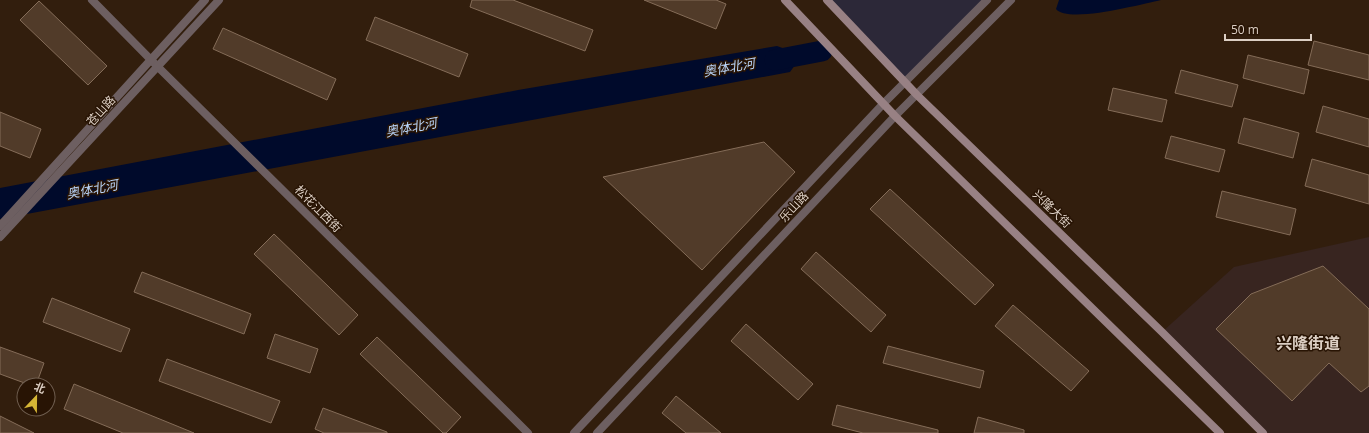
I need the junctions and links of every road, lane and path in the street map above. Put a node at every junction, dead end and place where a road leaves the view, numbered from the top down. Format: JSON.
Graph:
{"nodes":[{"id":1,"x":92,"y":0,"type":"edge"},
{"id":2,"x":205,"y":0,"type":"edge"},
{"id":3,"x":219,"y":0,"type":"edge"},
{"id":4,"x":785,"y":0,"type":"edge"},
{"id":5,"x":827,"y":0,"type":"edge"},
{"id":6,"x":987,"y":0,"type":"edge"},
{"id":7,"x":1011,"y":0,"type":"edge"},
{"id":8,"x":150,"y":60,"type":"junction"},
{"id":9,"x":158,"y":67,"type":"junction"},
{"id":10,"x":906,"y":82,"type":"junction"},
{"id":11,"x":917,"y":95,"type":"junction"},
{"id":12,"x":884,"y":103,"type":"junction"},
{"id":13,"x":895,"y":116,"type":"junction"},
{"id":14,"x":0,"y":226,"type":"edge"},
{"id":15,"x":0,"y":237,"type":"edge"},
{"id":16,"x":528,"y":433,"type":"edge"},
{"id":17,"x":574,"y":433,"type":"edge"},
{"id":18,"x":597,"y":433,"type":"edge"},
{"id":19,"x":1220,"y":433,"type":"edge"},
{"id":20,"x":1263,"y":433,"type":"edge"}],
"edges":[{"from":1,"to":8,"type":"street","name":"松花江西街"},
{"from":2,"to":8,"type":"street","name":"苍山路"},
{"from":3,"to":9,"type":"street","name":"苍山路"},
{"from":4,"to":12,"type":"main road"},
{"from":5,"to":10,"type":"main road","name":"兴隆大街"},
{"from":6,"to":10,"type":"street","name":"乐山路"},
{"from":7,"to":11,"type":"street","name":"乐山路"},
{"from":8,"to":9,"type":"street","name":"松花江西街"},
{"from":8,"to":14,"type":"street","name":"苍山路"},
{"from":9,"to":15,"type":"street","name":"苍山路"},
{"from":9,"to":16,"type":"street","name":"松花江西街"},
{"from":10,"to":11,"type":"main road","name":"兴隆大街"},
{"from":10,"to":12,"type":"street","name":"乐山路"},
{"from":11,"to":13,"type":"street","name":"乐山路"},
{"from":11,"to":20,"type":"main road","name":"兴隆大街"},
{"from":12,"to":13,"type":"main road"},
{"from":12,"to":17,"type":"street","name":"乐山路"},
{"from":13,"to":18,"type":"street","name":"乐山路"},
{"from":13,"to":19,"type":"main road"}]}
